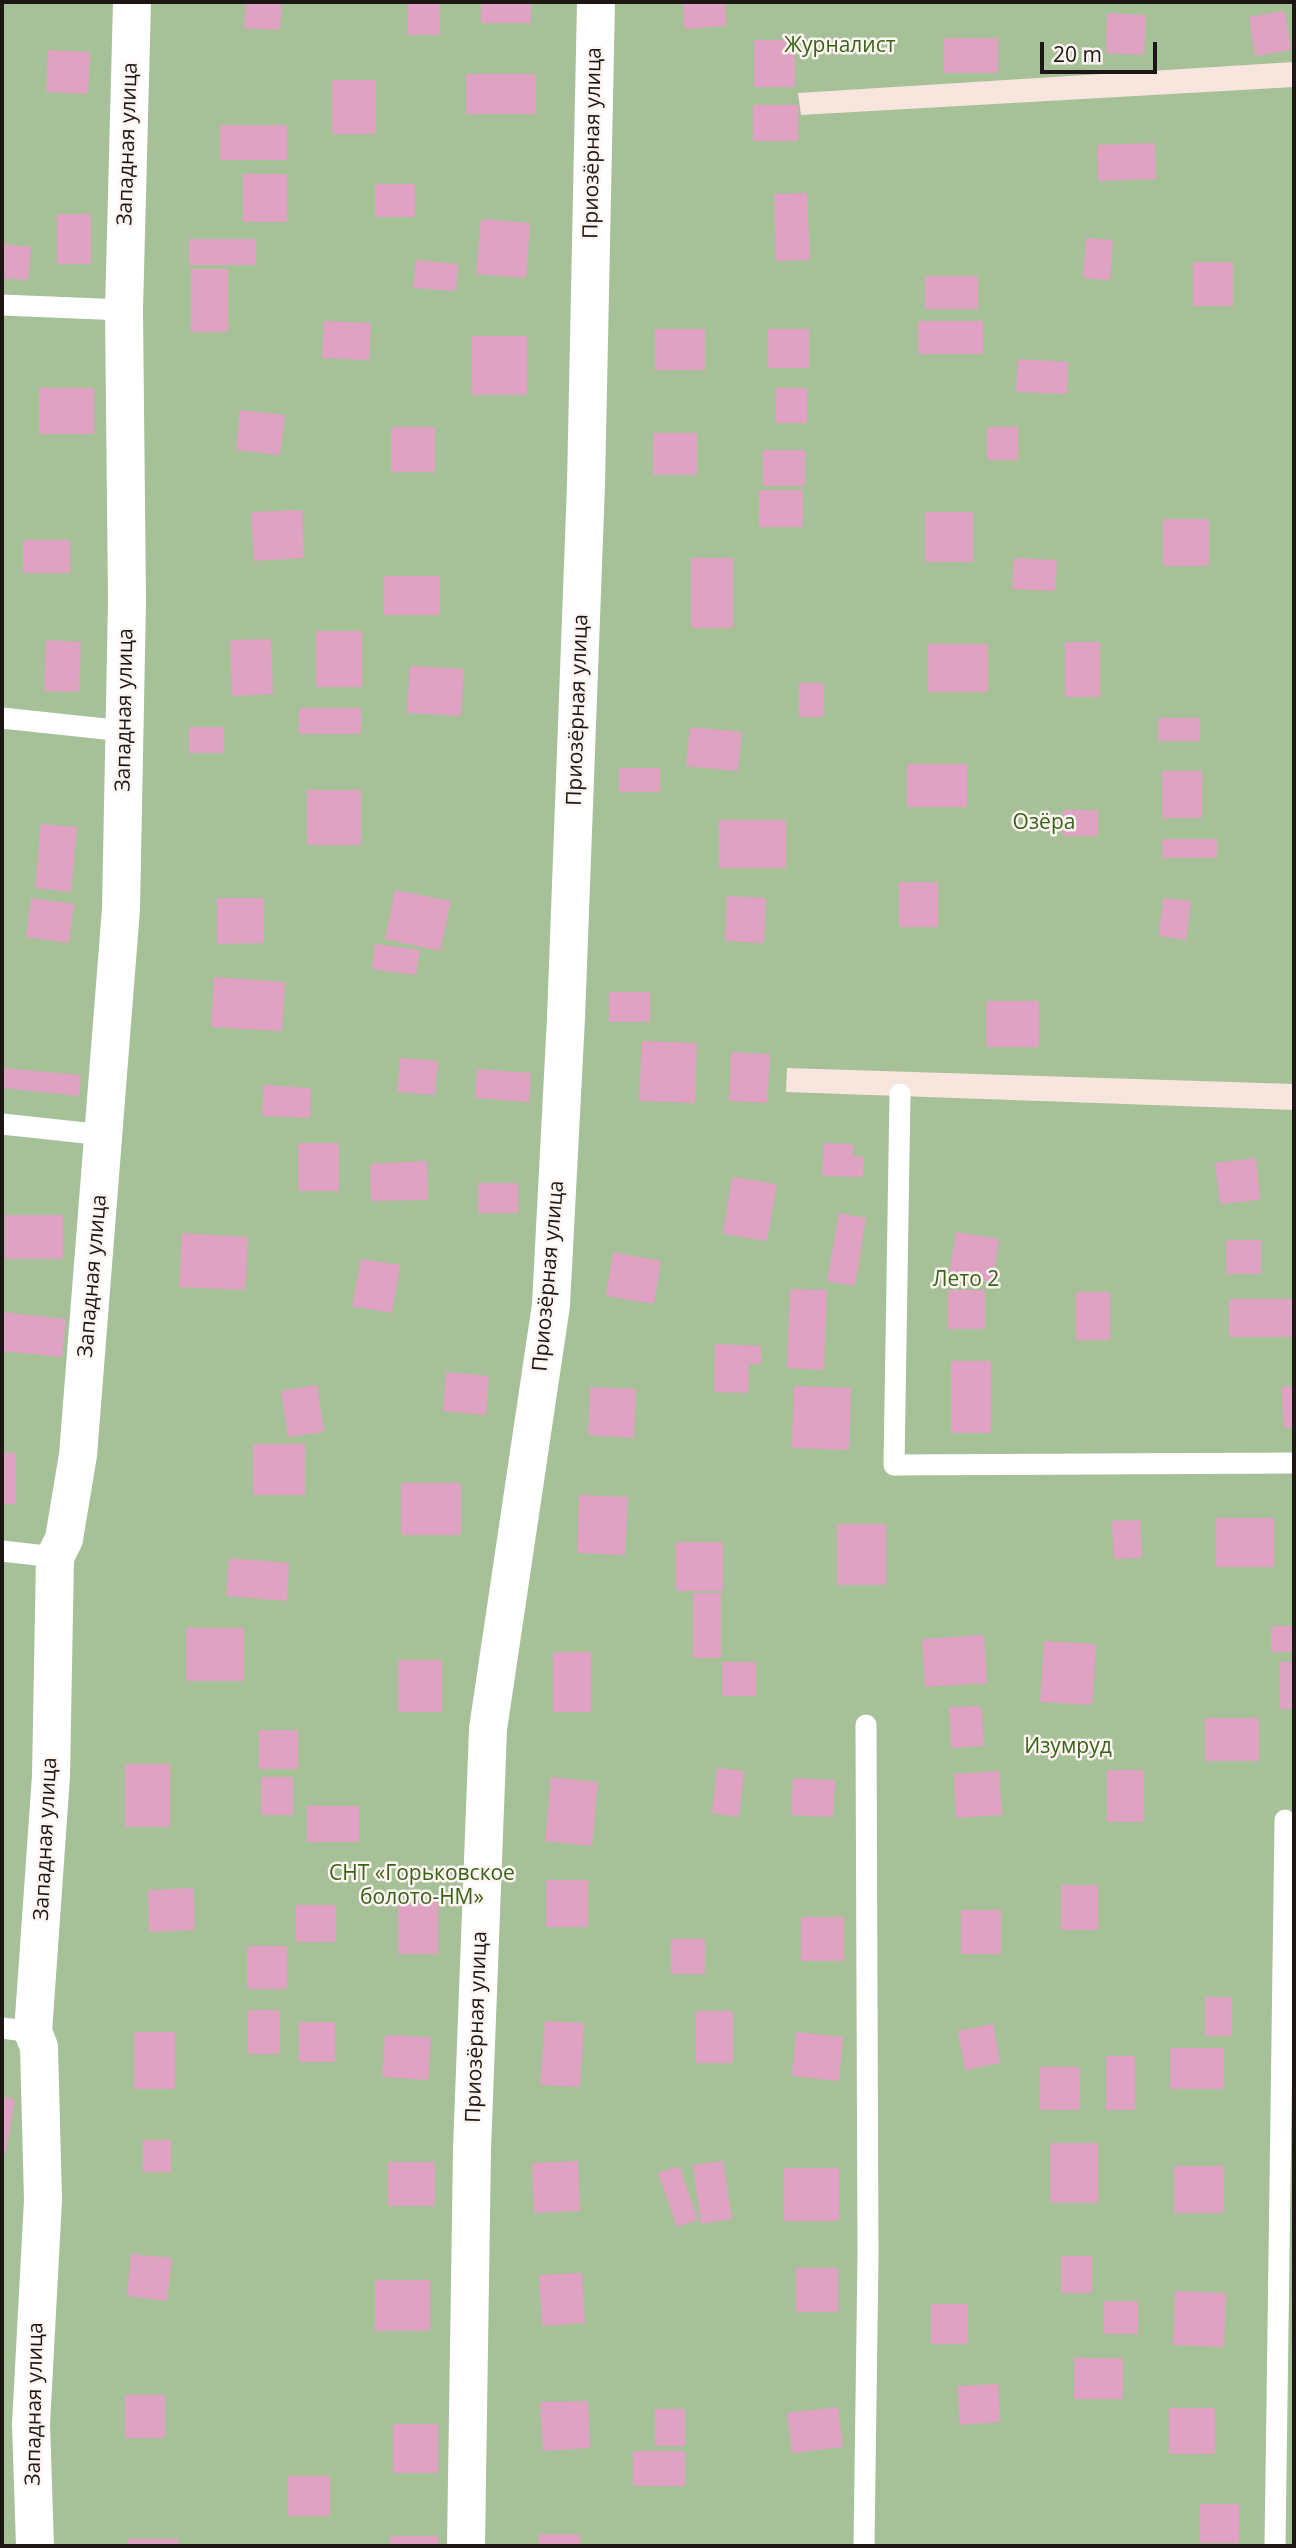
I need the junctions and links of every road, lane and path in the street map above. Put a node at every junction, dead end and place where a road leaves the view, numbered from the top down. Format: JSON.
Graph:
{"nodes":[{"id":1,"x":132,"y":2,"type":"edge"},
{"id":2,"x":596,"y":2,"type":"edge"},
{"id":3,"x":2,"y":305,"type":"edge"},
{"id":4,"x":124,"y":310,"type":"junction"},
{"id":5,"x":2,"y":718,"type":"edge"},
{"id":6,"x":124,"y":731,"type":"junction"},
{"id":7,"x":900,"y":1094,"type":"dead end"},
{"id":8,"x":2,"y":1124,"type":"edge"},
{"id":9,"x":104,"y":1135,"type":"junction"},
{"id":10,"x":1294,"y":1463,"type":"edge"},
{"id":11,"x":2,"y":1551,"type":"edge"},
{"id":12,"x":55,"y":1558,"type":"junction"},
{"id":13,"x":866,"y":1725,"type":"dead end"},
{"id":14,"x":1286,"y":1820,"type":"dead end"},
{"id":15,"x":18,"y":2030,"type":"edge"},
{"id":16,"x":17,"y":2423,"type":"edge"},
{"id":17,"x":35,"y":2546,"type":"edge"},
{"id":18,"x":466,"y":2546,"type":"edge"},
{"id":19,"x":864,"y":2546,"type":"edge"},
{"id":20,"x":1275,"y":2546,"type":"edge"}],
"edges":[{"from":1,"to":4,"type":"street","name":"Западная улица"},
{"from":2,"to":18,"type":"street","name":"Приозёрная улица"},
{"from":3,"to":4,"type":"lane"},
{"from":4,"to":6,"type":"street","name":"Западная улица"},
{"from":5,"to":6,"type":"lane"},
{"from":6,"to":9,"type":"street","name":"Западная улица"},
{"from":7,"to":10,"type":"lane"},
{"from":8,"to":9,"type":"lane"},
{"from":9,"to":12,"type":"street","name":"Западная улица"},
{"from":11,"to":12,"type":"lane"},
{"from":12,"to":15,"type":"street","name":"Западная улица"},
{"from":13,"to":19,"type":"lane"},
{"from":14,"to":20,"type":"lane"},
{"from":15,"to":16,"type":"street","name":"Западная улица"},
{"from":16,"to":17,"type":"street","name":"Западная улица"}]}
